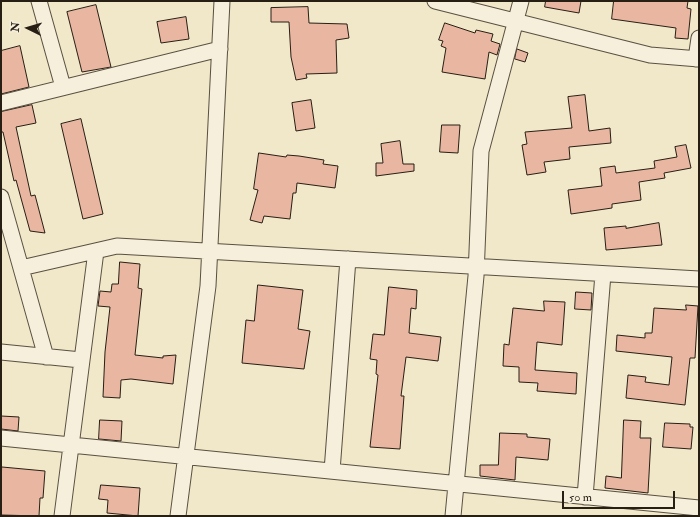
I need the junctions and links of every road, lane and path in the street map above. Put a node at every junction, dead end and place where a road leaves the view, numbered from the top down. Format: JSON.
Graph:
{"nodes":[{"id":1,"x":39,"y":1,"type":"edge"},
{"id":2,"x":222,"y":1,"type":"edge"},
{"id":3,"x":435,"y":1,"type":"edge"},
{"id":4,"x":521,"y":1,"type":"edge"},
{"id":5,"x":515,"y":22,"type":"junction"},
{"id":6,"x":699,"y":38,"type":"edge"},
{"id":7,"x":220,"y":49,"type":"junction"},
{"id":8,"x":698,"y":59,"type":"edge"},
{"id":9,"x":63,"y":87,"type":"junction"},
{"id":10,"x":1,"y":103,"type":"edge"},
{"id":11,"x":1,"y":197,"type":"edge"},
{"id":12,"x":96,"y":251,"type":"junction"},
{"id":13,"x":210,"y":251,"type":"junction"},
{"id":14,"x":348,"y":259,"type":"junction"},
{"id":15,"x":476,"y":266,"type":"junction"},
{"id":16,"x":21,"y":268,"type":"junction"},
{"id":17,"x":603,"y":274,"type":"junction"},
{"id":18,"x":699,"y":279,"type":"edge"},
{"id":19,"x":1,"y":352,"type":"edge"},
{"id":20,"x":46,"y":357,"type":"junction"},
{"id":21,"x":81,"y":360,"type":"junction"},
{"id":22,"x":1,"y":438,"type":"edge"},
{"id":23,"x":71,"y":445,"type":"junction"},
{"id":24,"x":186,"y":456,"type":"junction"},
{"id":25,"x":332,"y":471,"type":"junction"},
{"id":26,"x":456,"y":484,"type":"junction"},
{"id":27,"x":585,"y":497,"type":"junction"},
{"id":28,"x":699,"y":508,"type":"edge"},
{"id":29,"x":62,"y":516,"type":"edge"},
{"id":30,"x":178,"y":516,"type":"edge"},
{"id":31,"x":454,"y":516,"type":"edge"}],
"edges":[{"from":1,"to":9,"type":"street"},
{"from":2,"to":7,"type":"street"},
{"from":3,"to":5,"type":"street"},
{"from":4,"to":5,"type":"street"},
{"from":5,"to":8,"type":"street"},
{"from":5,"to":15,"type":"street"},
{"from":6,"to":8,"type":"street"},
{"from":7,"to":9,"type":"street"},
{"from":7,"to":13,"type":"street"},
{"from":9,"to":10,"type":"street"},
{"from":11,"to":16,"type":"street"},
{"from":12,"to":13,"type":"street"},
{"from":12,"to":16,"type":"street"},
{"from":12,"to":21,"type":"street"},
{"from":13,"to":14,"type":"street"},
{"from":13,"to":24,"type":"street"},
{"from":14,"to":15,"type":"street"},
{"from":14,"to":25,"type":"street"},
{"from":15,"to":17,"type":"street"},
{"from":15,"to":26,"type":"street"},
{"from":16,"to":20,"type":"street"},
{"from":17,"to":18,"type":"street"},
{"from":17,"to":27,"type":"street"},
{"from":19,"to":20,"type":"street"},
{"from":20,"to":21,"type":"street"},
{"from":21,"to":23,"type":"street"},
{"from":22,"to":23,"type":"street"},
{"from":23,"to":24,"type":"street"},
{"from":23,"to":29,"type":"street"},
{"from":24,"to":25,"type":"street"},
{"from":24,"to":30,"type":"street"},
{"from":25,"to":26,"type":"street"},
{"from":26,"to":27,"type":"street"},
{"from":26,"to":31,"type":"street"},
{"from":27,"to":28,"type":"street"}]}
